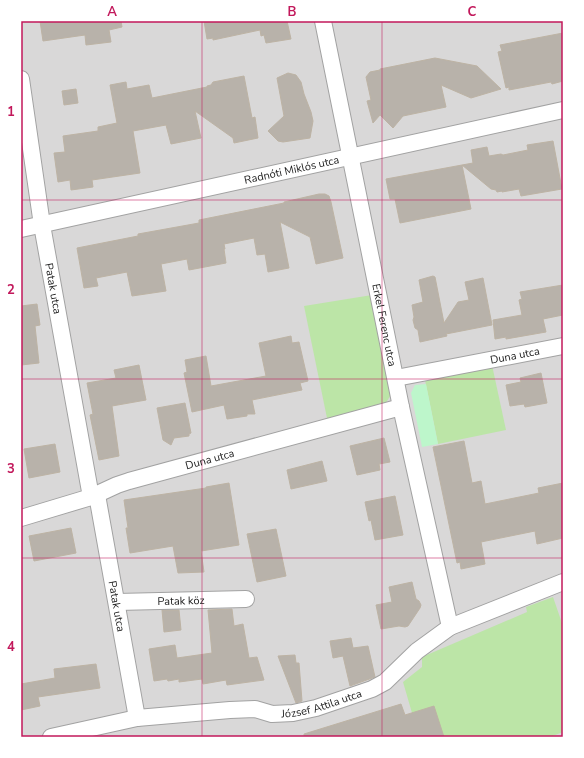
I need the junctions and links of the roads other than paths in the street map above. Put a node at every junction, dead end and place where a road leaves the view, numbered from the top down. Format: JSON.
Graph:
{"nodes":[{"id":1,"x":324,"y":21,"type":"edge"},
{"id":2,"x":21,"y":80,"type":"edge"},
{"id":3,"x":563,"y":110,"type":"edge"},
{"id":4,"x":350,"y":157,"type":"junction"},
{"id":5,"x":42,"y":225,"type":"junction"},
{"id":6,"x":21,"y":229,"type":"edge"},
{"id":7,"x":563,"y":346,"type":"edge"},
{"id":8,"x":396,"y":378,"type":"junction"},
{"id":9,"x":401,"y":407,"type":"junction"},
{"id":10,"x":94,"y":496,"type":"junction"},
{"id":11,"x":21,"y":518,"type":"edge"},
{"id":12,"x":563,"y":582,"type":"edge"},
{"id":13,"x":246,"y":599,"type":"dead end"},
{"id":14,"x":117,"y":602,"type":"junction"},
{"id":15,"x":450,"y":627,"type":"junction"},
{"id":16,"x":137,"y":718,"type":"junction"},
{"id":17,"x":51,"y":737,"type":"edge"}],
"edges":[{"from":1,"to":4,"type":"street","name":"Erkel Ferenc utca"},
{"from":2,"to":5,"type":"street","name":"Patak utca"},
{"from":3,"to":4,"type":"street","name":"Radnóti Miklós utca"},
{"from":4,"to":5,"type":"street","name":"Radnóti Miklós utca"},
{"from":4,"to":8,"type":"street","name":"Erkel Ferenc utca"},
{"from":5,"to":6,"type":"street","name":"Radnóti Miklós utca"},
{"from":5,"to":10,"type":"street","name":"Patak utca"},
{"from":7,"to":8,"type":"street","name":"Duna utca"},
{"from":8,"to":9,"type":"street","name":"Erkel Ferenc utca"},
{"from":9,"to":10,"type":"street","name":"Duna utca"},
{"from":9,"to":15,"type":"street","name":"Erkel Ferenc utca"},
{"from":10,"to":11,"type":"street","name":"Duna utca"},
{"from":10,"to":14,"type":"street","name":"Patak utca"},
{"from":12,"to":15,"type":"street","name":"József Attila utca"},
{"from":13,"to":14,"type":"street","name":"Patak köz"},
{"from":14,"to":16,"type":"street","name":"Patak utca"},
{"from":15,"to":16,"type":"street","name":"József Attila utca"},
{"from":16,"to":17,"type":"street","name":"József Attila utca"}]}
